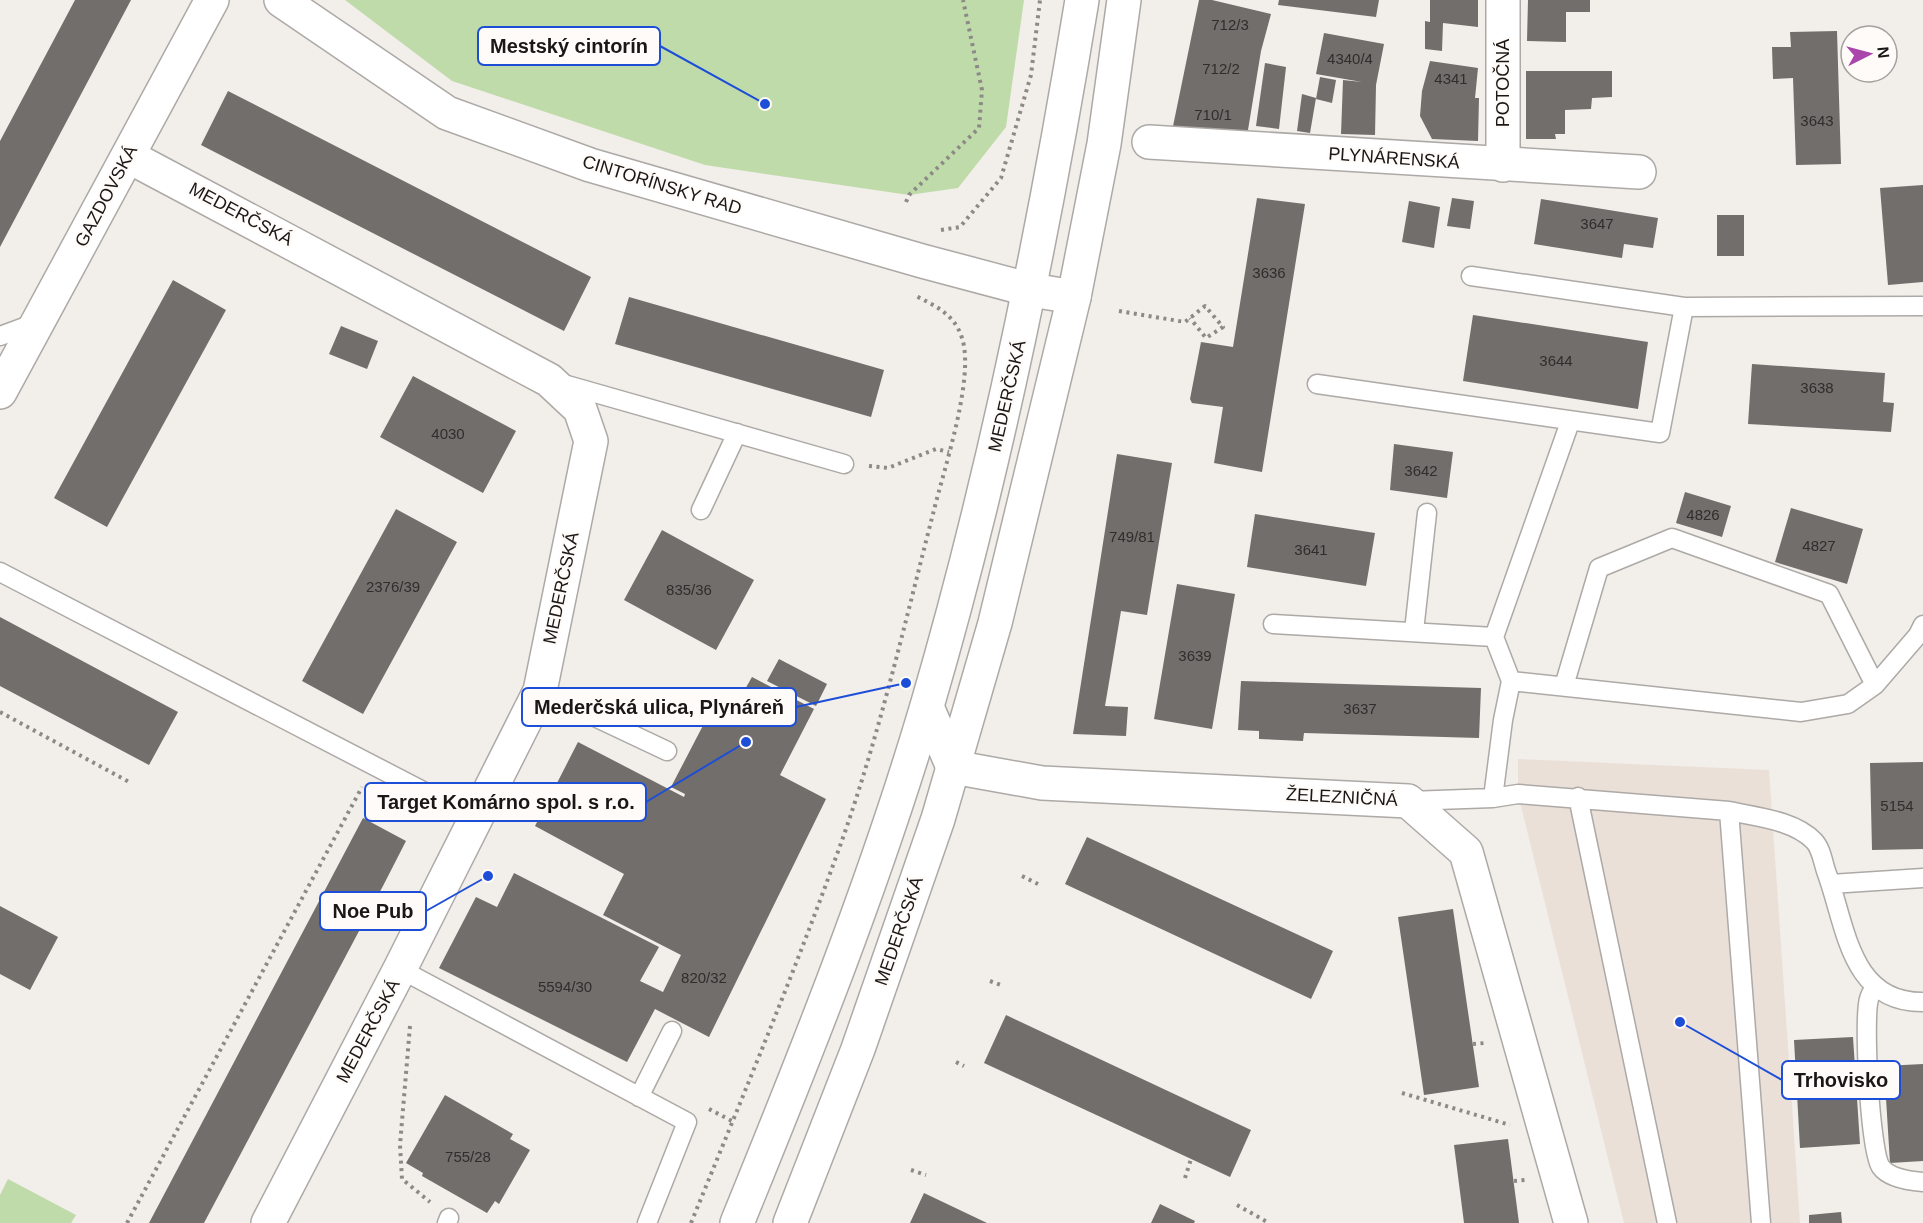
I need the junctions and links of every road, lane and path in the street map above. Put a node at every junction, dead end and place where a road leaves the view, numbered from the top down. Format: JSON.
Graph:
{"nodes":[{"id":1,"x":212,"y":0,"type":"edge"},
{"id":2,"x":281,"y":0,"type":"edge"},
{"id":3,"x":963,"y":0,"type":"edge"},
{"id":4,"x":1040,"y":0,"type":"edge"},
{"id":5,"x":1082,"y":0,"type":"edge"},
{"id":6,"x":1124,"y":0,"type":"edge"},
{"id":7,"x":1503,"y":0,"type":"edge"},
{"id":8,"x":1149,"y":142,"type":"dead end"},
{"id":9,"x":128,"y":156,"type":"junction"},
{"id":10,"x":1503,"y":165,"type":"junction"},
{"id":11,"x":1639,"y":172,"type":"dead end"},
{"id":12,"x":906,"y":202,"type":"dead end"},
{"id":13,"x":938,"y":230,"type":"dead end"},
{"id":14,"x":1471,"y":276,"type":"dead end"},
{"id":15,"x":916,"y":290,"type":"dead end"},
{"id":16,"x":1031,"y":290,"type":"junction"},
{"id":17,"x":1074,"y":297,"type":"junction"},
{"id":18,"x":1923,"y":306,"type":"edge"},
{"id":19,"x":1684,"y":307,"type":"junction"},
{"id":20,"x":1119,"y":311,"type":"dead end"},
{"id":21,"x":1190,"y":318,"type":"junction"},
{"id":22,"x":38,"y":322,"type":"junction"},
{"id":23,"x":0,"y":336,"type":"edge"},
{"id":24,"x":549,"y":380,"type":"junction"},
{"id":25,"x":1317,"y":384,"type":"dead end"},
{"id":26,"x":0,"y":392,"type":"edge"},
{"id":27,"x":1570,"y":422,"type":"junction"},
{"id":28,"x":737,"y":433,"type":"junction"},
{"id":29,"x":949,"y":452,"type":"junction"},
{"id":30,"x":844,"y":465,"type":"joint"},
{"id":31,"x":701,"y":510,"type":"dead end"},
{"id":32,"x":1427,"y":513,"type":"dead end"},
{"id":33,"x":0,"y":572,"type":"edge"},
{"id":34,"x":1273,"y":624,"type":"dead end"},
{"id":35,"x":1923,"y":625,"type":"edge"},
{"id":36,"x":1414,"y":631,"type":"junction"},
{"id":37,"x":1494,"y":637,"type":"junction"},
{"id":38,"x":1511,"y":681,"type":"junction"},
{"id":39,"x":1875,"y":685,"type":"junction"},
{"id":40,"x":1564,"y":686,"type":"junction"},
{"id":41,"x":540,"y":691,"type":"junction"},
{"id":42,"x":927,"y":707,"type":"junction"},
{"id":43,"x":0,"y":712,"type":"edge"},
{"id":44,"x":667,"y":751,"type":"dead end"},
{"id":45,"x":374,"y":765,"type":"junction"},
{"id":46,"x":953,"y":767,"type":"junction"},
{"id":47,"x":131,"y":783,"type":"dead end"},
{"id":48,"x":1578,"y":797,"type":"junction"},
{"id":49,"x":1493,"y":798,"type":"junction"},
{"id":50,"x":1407,"y":801,"type":"junction"},
{"id":51,"x":1729,"y":811,"type":"junction"},
{"id":52,"x":477,"y":819,"type":"junction"},
{"id":53,"x":1022,"y":876,"type":"dead end"},
{"id":54,"x":1923,"y":878,"type":"edge"},
{"id":55,"x":1038,"y":884,"type":"dead end"},
{"id":56,"x":1832,"y":884,"type":"junction"},
{"id":57,"x":407,"y":973,"type":"junction"},
{"id":58,"x":990,"y":981,"type":"dead end"},
{"id":59,"x":1001,"y":985,"type":"dead end"},
{"id":60,"x":1875,"y":987,"type":"junction"},
{"id":61,"x":1923,"y":1002,"type":"edge"},
{"id":62,"x":672,"y":1031,"type":"dead end"},
{"id":63,"x":956,"y":1062,"type":"dead end"},
{"id":64,"x":964,"y":1066,"type":"dead end"},
{"id":65,"x":1402,"y":1093,"type":"dead end"},
{"id":66,"x":639,"y":1097,"type":"junction"},
{"id":67,"x":1517,"y":1127,"type":"dead end"},
{"id":68,"x":1191,"y":1159,"type":"dead end"},
{"id":69,"x":910,"y":1170,"type":"dead end"},
{"id":70,"x":926,"y":1175,"type":"dead end"},
{"id":71,"x":1185,"y":1178,"type":"dead end"},
{"id":72,"x":1923,"y":1182,"type":"edge"},
{"id":73,"x":1237,"y":1205,"type":"dead end"},
{"id":74,"x":448,"y":1221,"type":"edge"},
{"id":75,"x":127,"y":1223,"type":"edge"},
{"id":76,"x":268,"y":1223,"type":"edge"},
{"id":77,"x":647,"y":1223,"type":"edge"},
{"id":78,"x":691,"y":1223,"type":"edge"},
{"id":79,"x":737,"y":1223,"type":"edge"},
{"id":80,"x":790,"y":1223,"type":"edge"},
{"id":81,"x":1269,"y":1223,"type":"edge"},
{"id":82,"x":1571,"y":1223,"type":"edge"},
{"id":83,"x":1667,"y":1223,"type":"edge"},
{"id":84,"x":1761,"y":1223,"type":"edge"}],
"edges":[{"from":1,"to":9,"type":"street","name":"GAZDOVSKÁ"},
{"from":2,"to":16,"type":"street","name":"CINTORÍNSKY RAD"},
{"from":3,"to":12,"type":"path"},
{"from":4,"to":13,"type":"path"},
{"from":5,"to":16,"type":"street","name":"MEDERČSKÁ"},
{"from":6,"to":17,"type":"street","name":"MEDERČSKÁ"},
{"from":7,"to":10,"type":"street","name":"POTOČNÁ"},
{"from":8,"to":10,"type":"street","name":"PLYNÁRENSKÁ"},
{"from":9,"to":22,"type":"street","name":"GAZDOVSKÁ"},
{"from":9,"to":24,"type":"street","name":"MEDERČSKÁ"},
{"from":10,"to":11,"type":"street","name":"PLYNÁRENSKÁ"},
{"from":14,"to":19,"type":"lane"},
{"from":15,"to":29,"type":"path"},
{"from":16,"to":17,"type":"street","name":"CINTORÍNSKY RAD"},
{"from":16,"to":42,"type":"street","name":"MEDERČSKÁ"},
{"from":17,"to":46,"type":"street","name":"MEDERČSKÁ"},
{"from":18,"to":19,"type":"lane"},
{"from":19,"to":27,"type":"lane"},
{"from":20,"to":21,"type":"path"},
{"from":21,"to":21,"type":"path"},
{"from":22,"to":23,"type":"lane"},
{"from":22,"to":26,"type":"street","name":"GAZDOVSKÁ"},
{"from":24,"to":28,"type":"lane"},
{"from":24,"to":41,"type":"street","name":"MEDERČSKÁ"},
{"from":25,"to":27,"type":"lane"},
{"from":27,"to":37,"type":"lane"},
{"from":28,"to":30,"type":"lane"},
{"from":28,"to":31,"type":"lane"},
{"from":29,"to":30,"type":"path"},
{"from":29,"to":78,"type":"path"},
{"from":32,"to":36,"type":"lane"},
{"from":33,"to":45,"type":"lane"},
{"from":34,"to":36,"type":"lane"},
{"from":35,"to":39,"type":"lane"},
{"from":36,"to":37,"type":"lane"},
{"from":37,"to":38,"type":"lane"},
{"from":38,"to":40,"type":"lane"},
{"from":38,"to":49,"type":"lane"},
{"from":39,"to":40,"type":"lane"},
{"from":39,"to":40,"type":"lane"},
{"from":41,"to":44,"type":"lane"},
{"from":41,"to":52,"type":"street","name":"MEDERČSKÁ"},
{"from":42,"to":46,"type":"street"},
{"from":42,"to":79,"type":"street","name":"MEDERČSKÁ"},
{"from":43,"to":47,"type":"path"},
{"from":45,"to":52,"type":"lane"},
{"from":45,"to":75,"type":"path"},
{"from":46,"to":50,"type":"street","name":"ŽELEZNIČNÁ"},
{"from":46,"to":80,"type":"street","name":"MEDERČSKÁ"},
{"from":48,"to":49,"type":"lane"},
{"from":48,"to":51,"type":"lane"},
{"from":48,"to":83,"type":"lane"},
{"from":49,"to":50,"type":"lane"},
{"from":50,"to":82,"type":"street","name":"ŽELEZNIČNÁ"},
{"from":51,"to":56,"type":"lane"},
{"from":51,"to":84,"type":"lane"},
{"from":52,"to":57,"type":"street","name":"MEDERČSKÁ"},
{"from":53,"to":55,"type":"path"},
{"from":54,"to":56,"type":"lane"},
{"from":56,"to":60,"type":"lane"},
{"from":57,"to":66,"type":"lane"},
{"from":57,"to":74,"type":"path"},
{"from":57,"to":76,"type":"street","name":"MEDERČSKÁ"},
{"from":58,"to":59,"type":"path"},
{"from":60,"to":61,"type":"lane"},
{"from":60,"to":72,"type":"lane"},
{"from":62,"to":66,"type":"lane"},
{"from":63,"to":64,"type":"path"},
{"from":65,"to":67,"type":"path"},
{"from":66,"to":77,"type":"lane"},
{"from":68,"to":71,"type":"path"},
{"from":69,"to":70,"type":"path"},
{"from":73,"to":81,"type":"path"}]}
